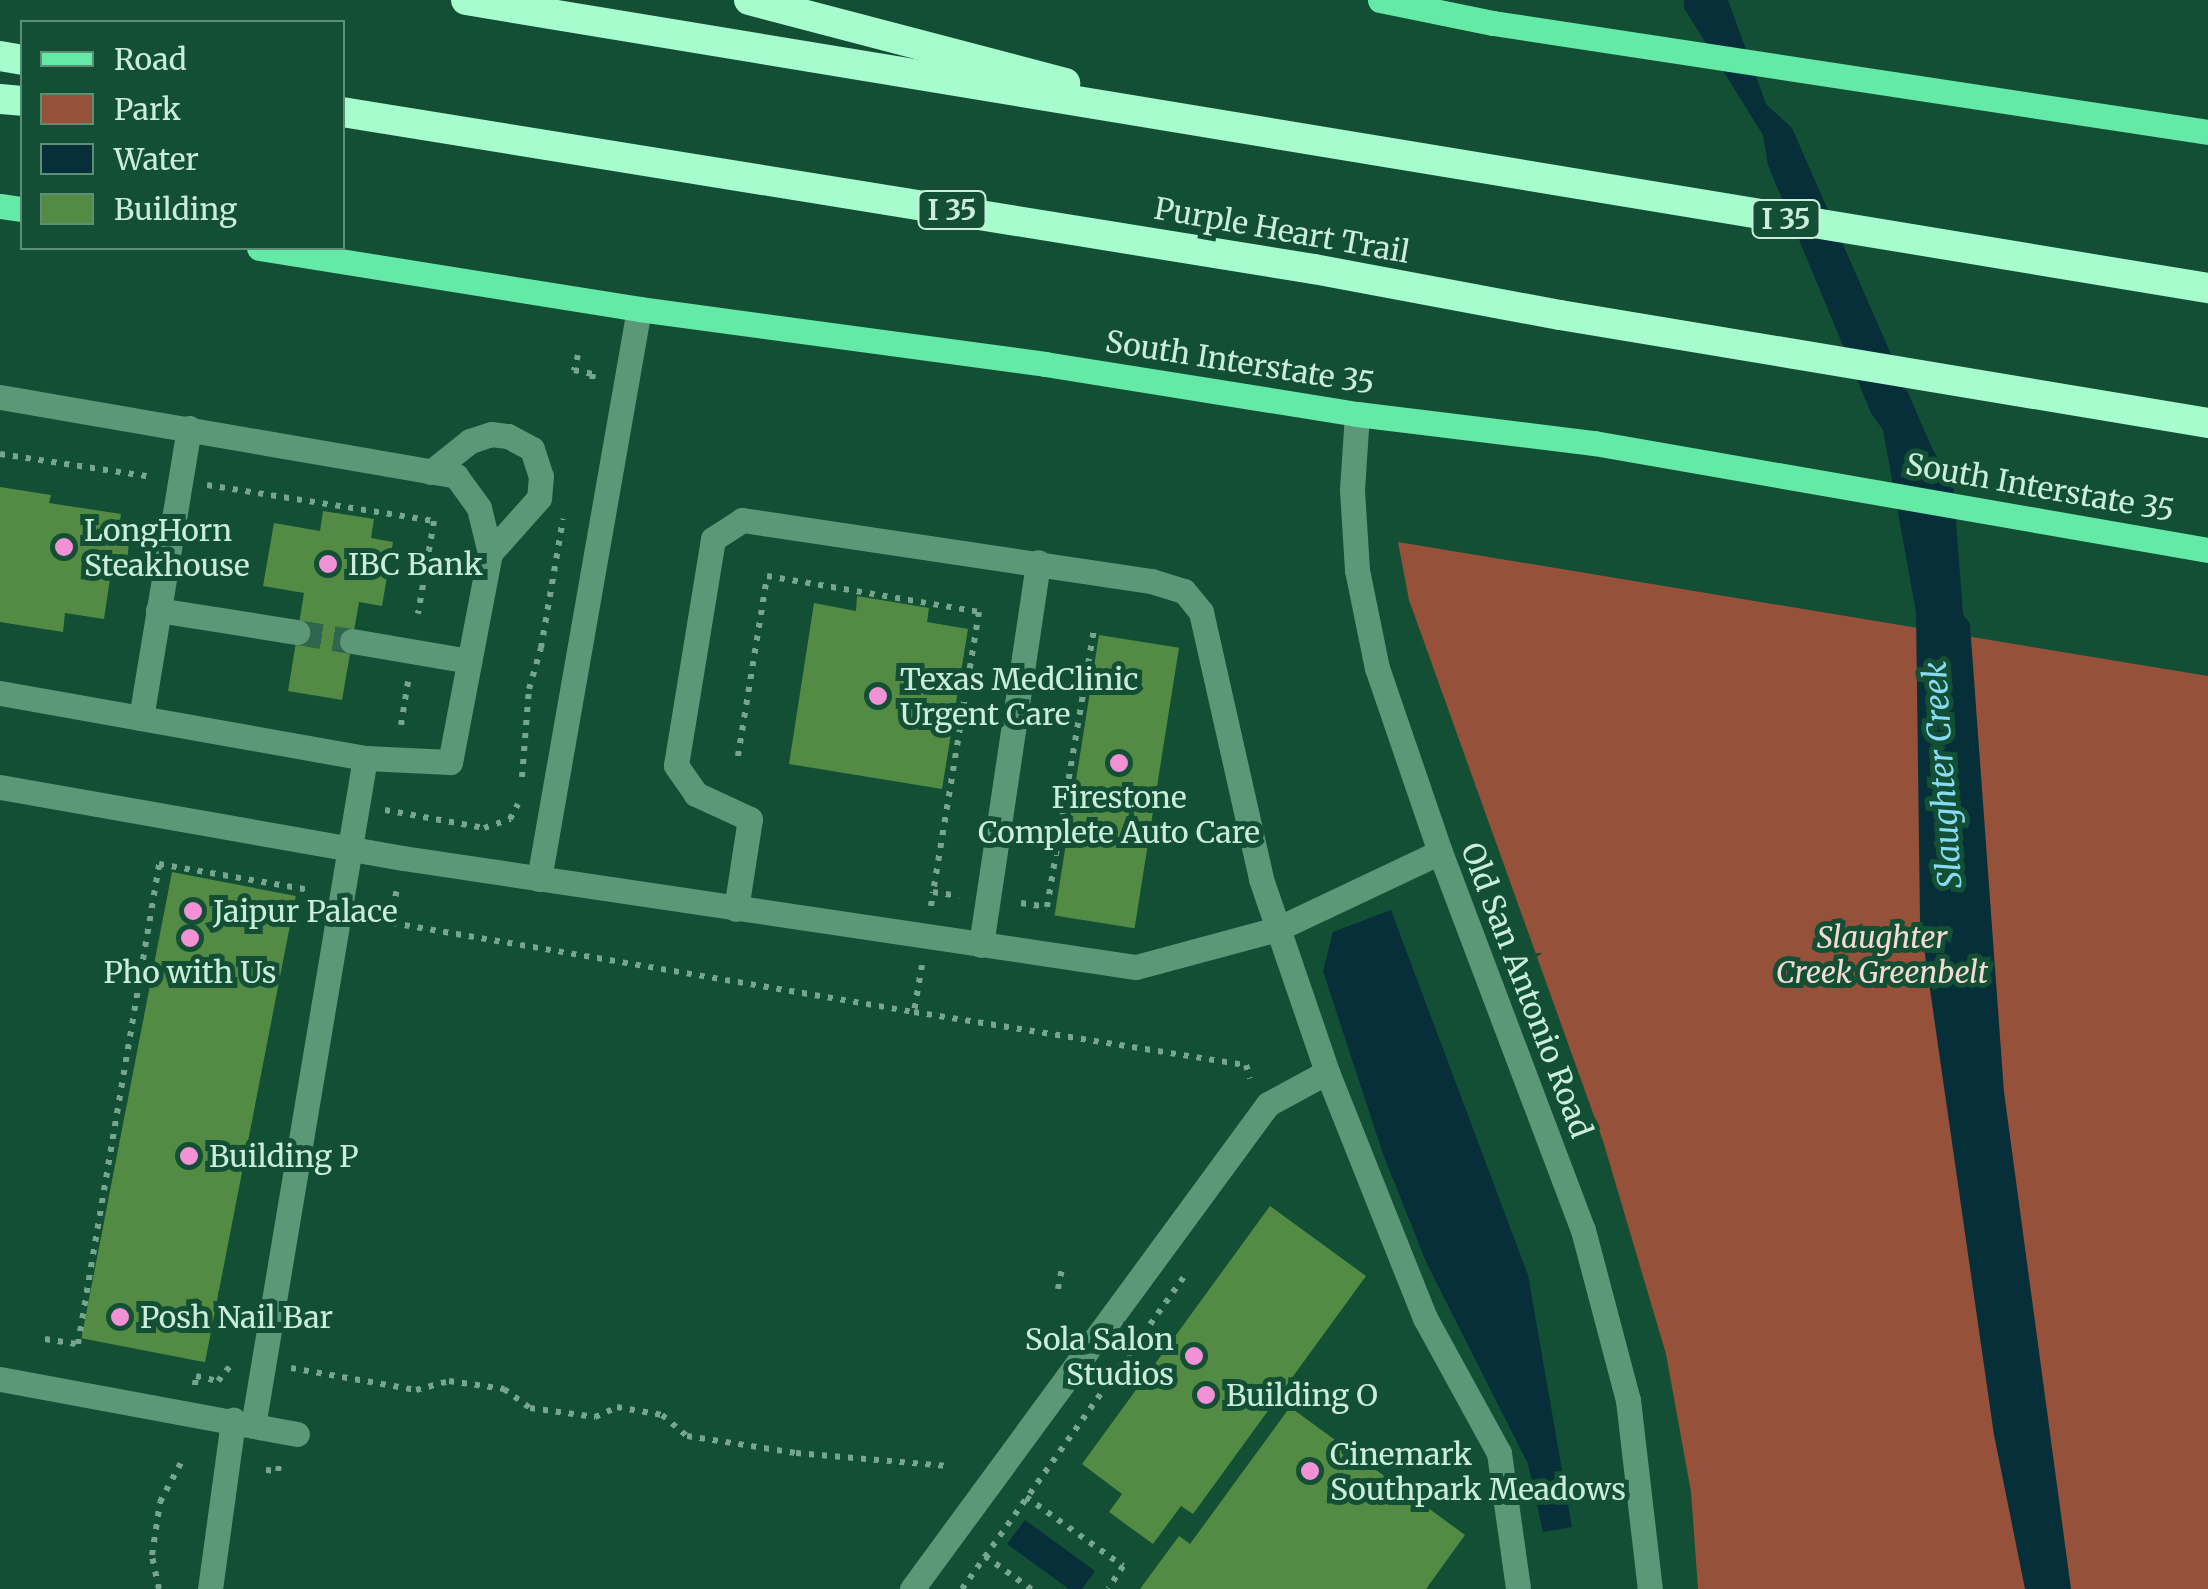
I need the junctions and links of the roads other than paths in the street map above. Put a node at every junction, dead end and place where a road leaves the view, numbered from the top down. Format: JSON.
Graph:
{"nodes":[{"id":1,"x":466,"y":0,"type":"edge"},
{"id":2,"x":750,"y":0,"type":"edge"},
{"id":3,"x":1380,"y":0,"type":"edge"},
{"id":4,"x":345,"y":112,"type":"edge"},
{"id":5,"x":1222,"y":126,"type":"junction"},
{"id":6,"x":2208,"y":132,"type":"edge"},
{"id":7,"x":272,"y":250,"type":"edge"},
{"id":8,"x":2208,"y":288,"type":"edge"},
{"id":9,"x":640,"y":309,"type":"junction"},
{"id":10,"x":0,"y":397,"type":"edge"},
{"id":11,"x":1358,"y":414,"type":"junction"},
{"id":12,"x":2208,"y":423,"type":"edge"},
{"id":13,"x":190,"y":428,"type":"junction"},
{"id":14,"x":431,"y":472,"type":"junction"},
{"id":15,"x":2208,"y":550,"type":"edge"},
{"id":16,"x":490,"y":553,"type":"junction"},
{"id":17,"x":1038,"y":562,"type":"junction"},
{"id":18,"x":158,"y":610,"type":"junction"},
{"id":19,"x":298,"y":632,"type":"tunnel mouth"},
{"id":20,"x":352,"y":641,"type":"tunnel mouth"},
{"id":21,"x":469,"y":661,"type":"junction"},
{"id":22,"x":0,"y":694,"type":"edge"},
{"id":23,"x":141,"y":718,"type":"junction"},
{"id":24,"x":365,"y":758,"type":"junction"},
{"id":25,"x":0,"y":787,"type":"edge"},
{"id":26,"x":348,"y":848,"type":"junction"},
{"id":27,"x":1440,"y":852,"type":"junction"},
{"id":28,"x":539,"y":879,"type":"junction"},
{"id":29,"x":736,"y":910,"type":"junction"},
{"id":30,"x":1277,"y":929,"type":"junction"},
{"id":31,"x":980,"y":945,"type":"junction"},
{"id":32,"x":1326,"y":1072,"type":"junction"},
{"id":33,"x":0,"y":1379,"type":"edge"},
{"id":34,"x":243,"y":1423,"type":"junction"},
{"id":35,"x":288,"y":1444,"type":"road end"},
{"id":36,"x":210,"y":1589,"type":"edge"},
{"id":37,"x":912,"y":1589,"type":"edge"},
{"id":38,"x":1518,"y":1589,"type":"edge"},
{"id":39,"x":1650,"y":1589,"type":"edge"}],
"edges":[{"from":1,"to":5,"type":"highway","number":"I 35"},
{"from":2,"to":5,"type":"highway"},
{"from":3,"to":6,"type":"main road"},
{"from":4,"to":12,"type":"highway","name":"Purple Heart Trail","number":"I 35"},
{"from":5,"to":8,"type":"highway","number":"I 35"},
{"from":7,"to":9,"type":"main road","name":"South Interstate 35"},
{"from":9,"to":11,"type":"main road","name":"South Interstate 35"},
{"from":9,"to":28,"type":"street"},
{"from":10,"to":13,"type":"street"},
{"from":11,"to":15,"type":"main road","name":"South Interstate 35"},
{"from":11,"to":27,"type":"street","name":"Old San Antonio Road"},
{"from":13,"to":14,"type":"street"},
{"from":13,"to":18,"type":"street"},
{"from":14,"to":16,"type":"street"},
{"from":14,"to":16,"type":"street"},
{"from":16,"to":21,"type":"street"},
{"from":17,"to":29,"type":"street"},
{"from":17,"to":30,"type":"street"},
{"from":17,"to":31,"type":"street"},
{"from":18,"to":19,"type":"street"},
{"from":18,"to":23,"type":"street"},
{"from":20,"to":21,"type":"street"},
{"from":21,"to":24,"type":"street"},
{"from":22,"to":23,"type":"street"},
{"from":23,"to":24,"type":"street"},
{"from":24,"to":26,"type":"street"},
{"from":25,"to":26,"type":"street"},
{"from":26,"to":28,"type":"street"},
{"from":26,"to":34,"type":"street"},
{"from":27,"to":30,"type":"street"},
{"from":27,"to":39,"type":"street","name":"Old San Antonio Road"},
{"from":28,"to":29,"type":"street"},
{"from":29,"to":31,"type":"street"},
{"from":30,"to":31,"type":"street"},
{"from":30,"to":32,"type":"street"},
{"from":32,"to":37,"type":"street"},
{"from":32,"to":38,"type":"street"},
{"from":33,"to":34,"type":"street"},
{"from":34,"to":35,"type":"street"},
{"from":34,"to":36,"type":"street"}]}
